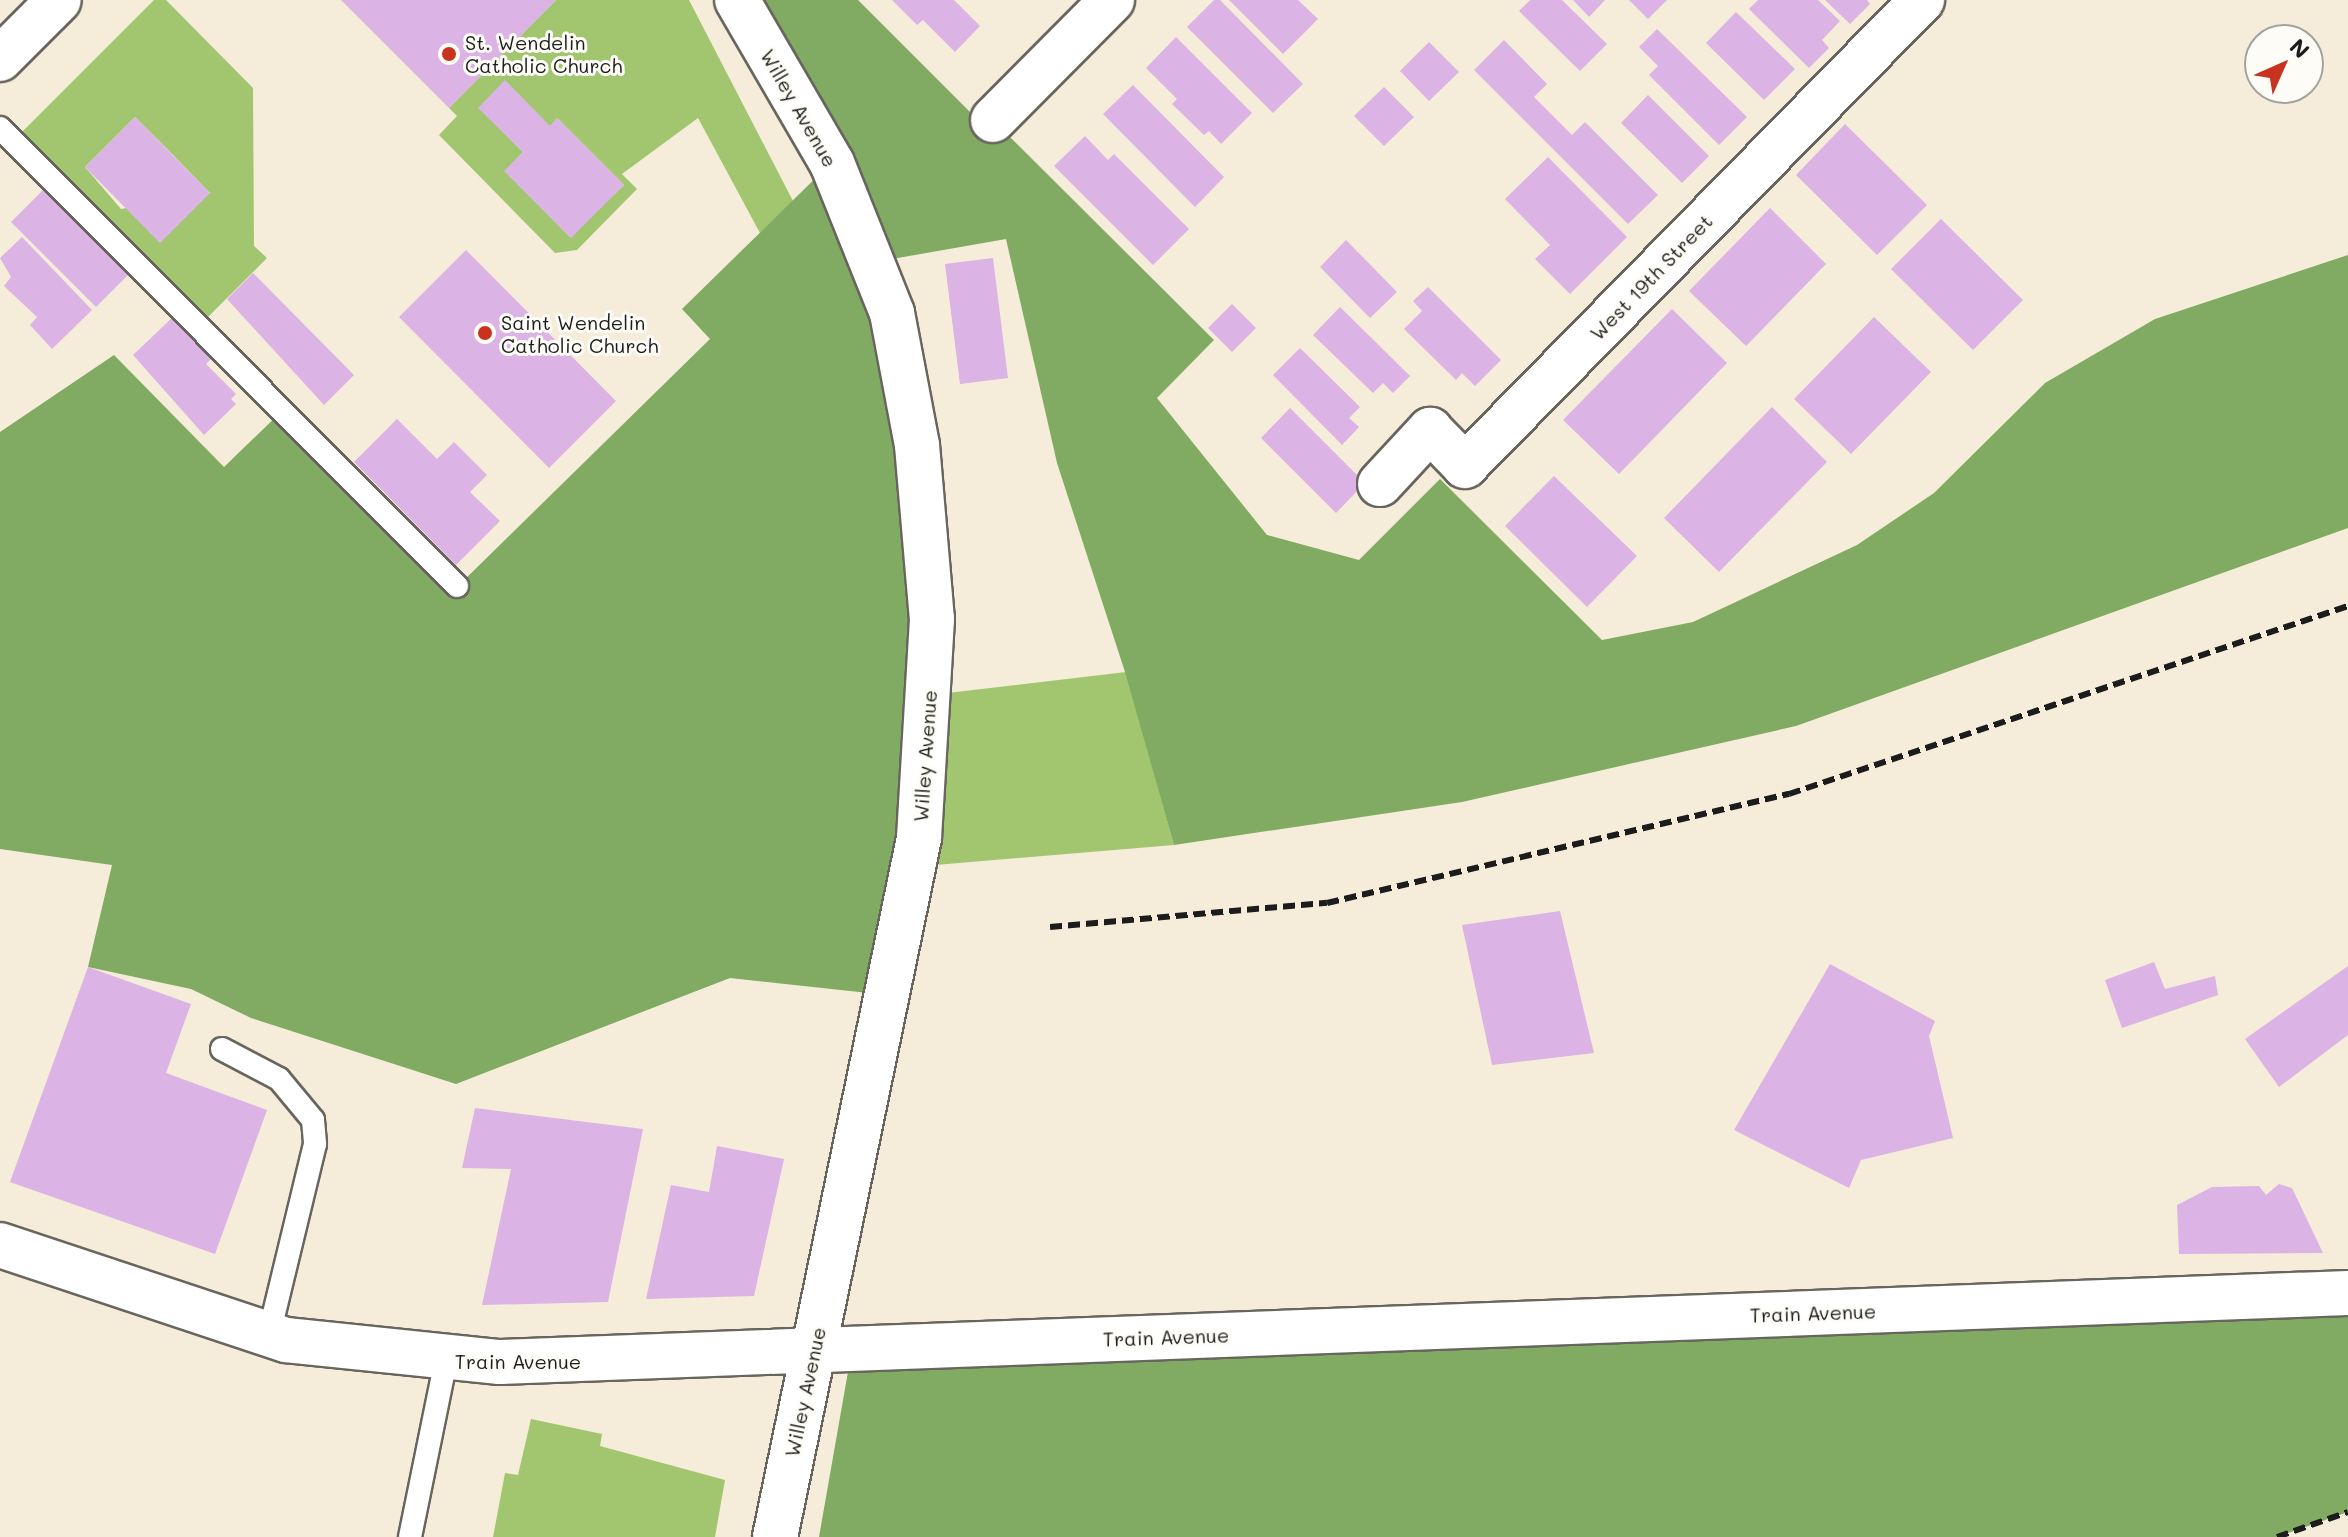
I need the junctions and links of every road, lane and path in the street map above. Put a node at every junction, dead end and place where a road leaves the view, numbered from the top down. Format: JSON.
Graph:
{"nodes":[{"id":1,"x":59,"y":0,"type":"edge"},
{"id":2,"x":737,"y":0,"type":"edge"},
{"id":3,"x":1112,"y":0,"type":"edge"},
{"id":4,"x":1922,"y":0,"type":"edge"},
{"id":5,"x":0,"y":59,"type":"edge"},
{"id":6,"x":993,"y":120,"type":"dead end"},
{"id":7,"x":0,"y":128,"type":"edge"},
{"id":8,"x":1380,"y":484,"type":"dead end"},
{"id":9,"x":457,"y":586,"type":"dead end"},
{"id":10,"x":222,"y":1049,"type":"dead end"},
{"id":11,"x":0,"y":1245,"type":"edge"},
{"id":12,"x":2348,"y":1293,"type":"edge"},
{"id":13,"x":269,"y":1334,"type":"junction"},
{"id":14,"x":815,"y":1348,"type":"junction"},
{"id":15,"x":446,"y":1360,"type":"junction"},
{"id":16,"x":410,"y":1537,"type":"edge"},
{"id":17,"x":775,"y":1537,"type":"edge"}],
"edges":[{"from":1,"to":5,"type":"street"},
{"from":2,"to":14,"type":"street","name":"Willey Avenue"},
{"from":3,"to":6,"type":"street"},
{"from":4,"to":8,"type":"street","name":"West 19th Street"},
{"from":7,"to":9,"type":"lane"},
{"from":10,"to":13,"type":"lane"},
{"from":11,"to":13,"type":"street","name":"Train Avenue"},
{"from":12,"to":14,"type":"street","name":"Train Avenue"},
{"from":13,"to":15,"type":"street","name":"Train Avenue"},
{"from":14,"to":15,"type":"street","name":"Train Avenue"},
{"from":14,"to":17,"type":"street","name":"Willey Avenue"},
{"from":15,"to":16,"type":"lane"}]}
